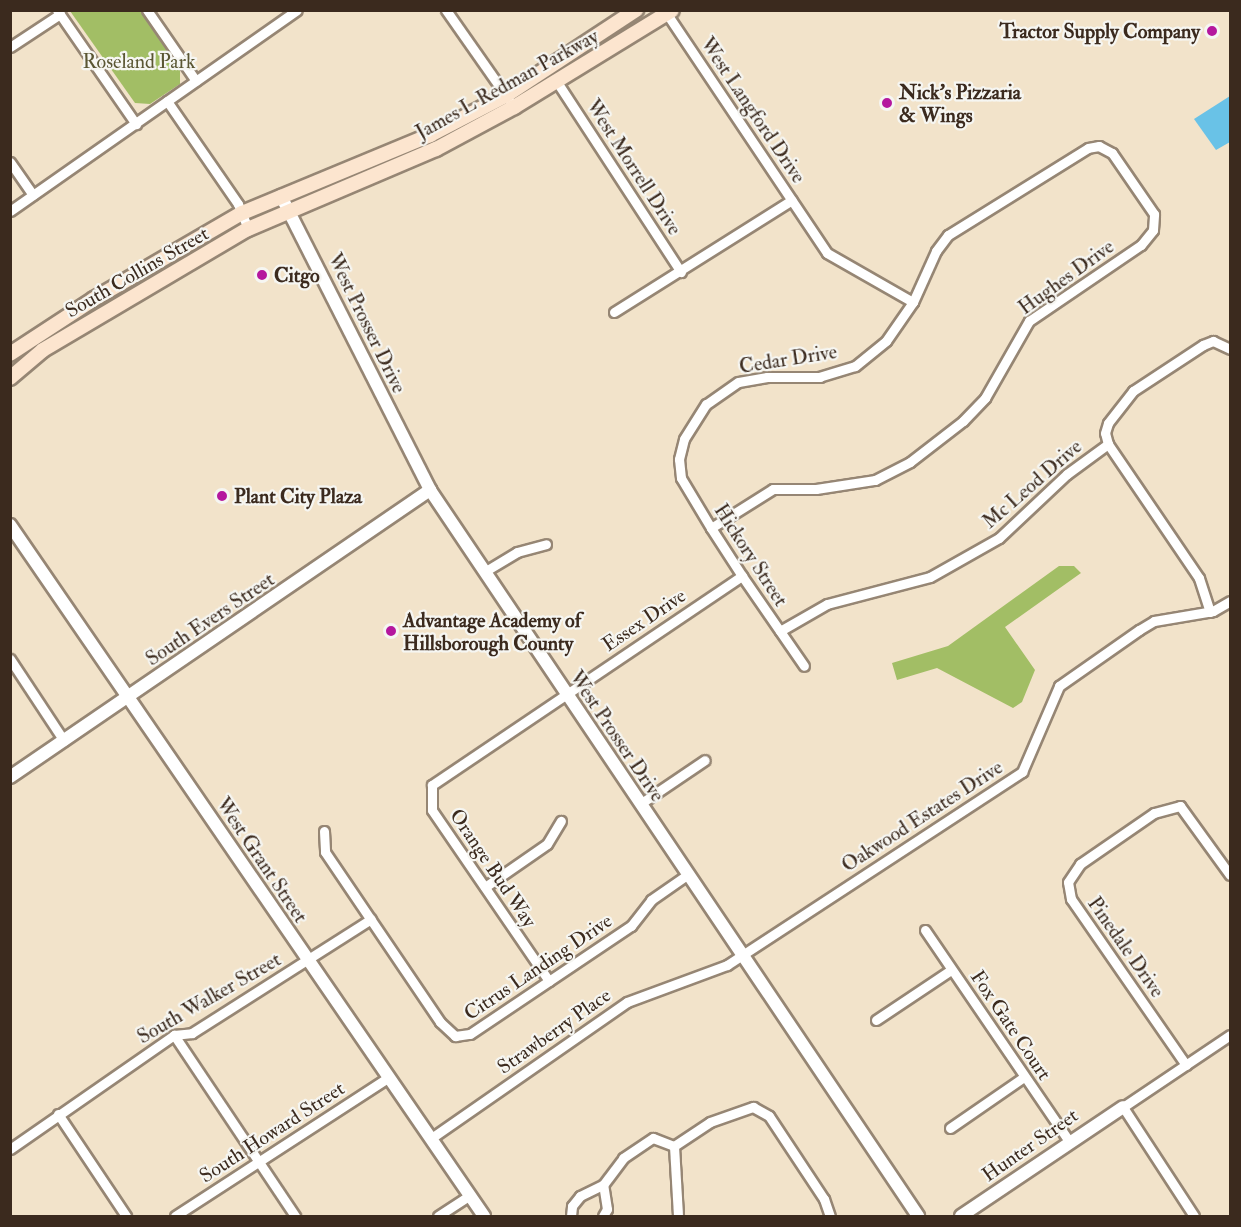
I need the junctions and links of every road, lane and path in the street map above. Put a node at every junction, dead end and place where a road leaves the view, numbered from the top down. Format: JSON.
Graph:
{"nodes":[{"id":1,"x":147,"y":10,"type":"edge"},
{"id":2,"x":297,"y":10,"type":"edge"},
{"id":3,"x":446,"y":10,"type":"edge"},
{"id":4,"x":636,"y":10,"type":"edge"},
{"id":5,"x":58,"y":12,"type":"edge"},
{"id":6,"x":668,"y":12,"type":"edge"},
{"id":7,"x":609,"y":28,"type":"junction"},
{"id":8,"x":10,"y":47,"type":"edge"},
{"id":9,"x":195,"y":81,"type":"junction"},
{"id":10,"x":557,"y":82,"type":"junction"},
{"id":11,"x":505,"y":96,"type":"junction"},
{"id":12,"x":167,"y":101,"type":"junction"},
{"id":13,"x":514,"y":107,"type":"junction"},
{"id":14,"x":136,"y":124,"type":"junction"},
{"id":15,"x":1099,"y":146,"type":"joint"},
{"id":16,"x":389,"y":152,"type":"junction"},
{"id":17,"x":425,"y":153,"type":"junction"},
{"id":18,"x":10,"y":162,"type":"edge"},
{"id":19,"x":33,"y":195,"type":"junction"},
{"id":20,"x":281,"y":196,"type":"junction"},
{"id":21,"x":792,"y":200,"type":"junction"},
{"id":22,"x":289,"y":210,"type":"junction"},
{"id":23,"x":10,"y":211,"type":"edge"},
{"id":24,"x":242,"y":213,"type":"junction"},
{"id":25,"x":248,"y":229,"type":"junction"},
{"id":26,"x":681,"y":272,"type":"junction"},
{"id":27,"x":169,"y":275,"type":"junction"},
{"id":28,"x":913,"y":302,"type":"junction"},
{"id":29,"x":614,"y":312,"type":"dead end"},
{"id":30,"x":1230,"y":349,"type":"edge"},
{"id":31,"x":10,"y":354,"type":"edge"},
{"id":32,"x":10,"y":378,"type":"edge"},
{"id":33,"x":1108,"y":444,"type":"junction"},
{"id":34,"x":679,"y":459,"type":"joint"},
{"id":35,"x":430,"y":490,"type":"junction"},
{"id":36,"x":10,"y":525,"type":"edge"},
{"id":37,"x":711,"y":528,"type":"junction"},
{"id":38,"x":546,"y":544,"type":"dead end"},
{"id":39,"x":484,"y":572,"type":"junction"},
{"id":40,"x":742,"y":576,"type":"junction"},
{"id":41,"x":1230,"y":601,"type":"edge"},
{"id":42,"x":1210,"y":612,"type":"junction"},
{"id":43,"x":780,"y":631,"type":"junction"},
{"id":44,"x":10,"y":659,"type":"edge"},
{"id":45,"x":804,"y":666,"type":"dead end"},
{"id":46,"x":565,"y":694,"type":"junction"},
{"id":47,"x":128,"y":698,"type":"junction"},
{"id":48,"x":64,"y":741,"type":"junction"},
{"id":49,"x":705,"y":760,"type":"dead end"},
{"id":50,"x":10,"y":777,"type":"edge"},
{"id":51,"x":640,"y":804,"type":"junction"},
{"id":52,"x":561,"y":821,"type":"dead end"},
{"id":53,"x":324,"y":831,"type":"dead end"},
{"id":54,"x":687,"y":875,"type":"junction"},
{"id":55,"x":1230,"y":875,"type":"edge"},
{"id":56,"x":485,"y":887,"type":"junction"},
{"id":57,"x":371,"y":919,"type":"junction"},
{"id":58,"x":925,"y":930,"type":"dead end"},
{"id":59,"x":741,"y":957,"type":"junction"},
{"id":60,"x":309,"y":962,"type":"junction"},
{"id":61,"x":951,"y":970,"type":"junction"},
{"id":62,"x":549,"y":981,"type":"junction"},
{"id":63,"x":876,"y":1020,"type":"dead end"},
{"id":64,"x":174,"y":1035,"type":"junction"},
{"id":65,"x":1230,"y":1035,"type":"edge"},
{"id":66,"x":1186,"y":1065,"type":"junction"},
{"id":67,"x":388,"y":1077,"type":"junction"},
{"id":68,"x":1024,"y":1077,"type":"junction"},
{"id":69,"x":1123,"y":1107,"type":"junction"},
{"id":70,"x":58,"y":1114,"type":"junction"},
{"id":71,"x":950,"y":1128,"type":"dead end"},
{"id":72,"x":430,"y":1138,"type":"junction"},
{"id":73,"x":1069,"y":1141,"type":"junction"},
{"id":74,"x":674,"y":1146,"type":"junction"},
{"id":75,"x":10,"y":1149,"type":"edge"},
{"id":76,"x":259,"y":1163,"type":"junction"},
{"id":77,"x":603,"y":1185,"type":"junction"},
{"id":78,"x":469,"y":1196,"type":"junction"},
{"id":79,"x":126,"y":1216,"type":"edge"},
{"id":80,"x":175,"y":1216,"type":"edge"},
{"id":81,"x":295,"y":1216,"type":"edge"},
{"id":82,"x":438,"y":1216,"type":"edge"},
{"id":83,"x":484,"y":1216,"type":"edge"},
{"id":84,"x":571,"y":1216,"type":"edge"},
{"id":85,"x":603,"y":1216,"type":"edge"},
{"id":86,"x":678,"y":1216,"type":"edge"},
{"id":87,"x":830,"y":1216,"type":"edge"},
{"id":88,"x":918,"y":1216,"type":"edge"},
{"id":89,"x":961,"y":1216,"type":"edge"},
{"id":90,"x":1194,"y":1216,"type":"edge"}],
"edges":[{"from":1,"to":9,"type":"street"},
{"from":2,"to":9,"type":"street"},
{"from":3,"to":11,"type":"street"},
{"from":4,"to":7,"type":"main road","name":"James L Redman Parkway"},
{"from":5,"to":8,"type":"street"},
{"from":5,"to":14,"type":"street"},
{"from":6,"to":10,"type":"main road","name":"James L Redman Parkway"},
{"from":6,"to":21,"type":"street","name":"West Langford Drive"},
{"from":7,"to":10,"type":"main road"},
{"from":7,"to":11,"type":"main road","name":"James L Redman Parkway"},
{"from":9,"to":12,"type":"street"},
{"from":10,"to":13,"type":"main road","name":"James L Redman Parkway"},
{"from":10,"to":26,"type":"street","name":"West Morrell Drive"},
{"from":11,"to":13,"type":"street"},
{"from":11,"to":16,"type":"main road","name":"James L Redman Parkway"},
{"from":11,"to":17,"type":"main road"},
{"from":12,"to":14,"type":"street"},
{"from":12,"to":24,"type":"street"},
{"from":13,"to":17,"type":"main road","name":"James L Redman Parkway"},
{"from":14,"to":19,"type":"street"},
{"from":15,"to":28,"type":"street","name":"Cedar Drive"},
{"from":15,"to":37,"type":"street","name":"Hughes Drive"},
{"from":16,"to":20,"type":"main road","name":"James L Redman Parkway"},
{"from":16,"to":22,"type":"main road"},
{"from":17,"to":22,"type":"main road","name":"James L Redman Parkway"},
{"from":18,"to":19,"type":"street"},
{"from":19,"to":23,"type":"street"},
{"from":20,"to":22,"type":"street","name":"West Prosser Drive"},
{"from":20,"to":24,"type":"main road","name":"South Collins Street"},
{"from":21,"to":26,"type":"street"},
{"from":21,"to":28,"type":"street","name":"West Langford Drive"},
{"from":22,"to":25,"type":"main road","name":"South Collins Street"},
{"from":22,"to":35,"type":"street","name":"West Prosser Drive"},
{"from":24,"to":25,"type":"street"},
{"from":24,"to":27,"type":"main road"},
{"from":24,"to":31,"type":"main road","name":"South Collins Street"},
{"from":25,"to":27,"type":"main road","name":"South Collins Street"},
{"from":26,"to":29,"type":"street"},
{"from":27,"to":32,"type":"main road","name":"South Collins Street"},
{"from":28,"to":34,"type":"street","name":"Cedar Drive"},
{"from":30,"to":33,"type":"street"},
{"from":33,"to":42,"type":"street"},
{"from":33,"to":43,"type":"street","name":"Mc Leod Drive"},
{"from":34,"to":37,"type":"street","name":"Hickory Street"},
{"from":35,"to":39,"type":"street","name":"West Prosser Drive"},
{"from":35,"to":47,"type":"street","name":"South Evers Street"},
{"from":36,"to":47,"type":"street","name":"West Grant Street"},
{"from":37,"to":40,"type":"street","name":"Hickory Street"},
{"from":38,"to":39,"type":"street"},
{"from":39,"to":46,"type":"street","name":"West Prosser Drive"},
{"from":40,"to":43,"type":"street","name":"Hickory Street"},
{"from":40,"to":46,"type":"street","name":"Essex Drive"},
{"from":41,"to":42,"type":"street","name":"Oakwood Estates Drive"},
{"from":42,"to":59,"type":"street","name":"Oakwood Estates Drive"},
{"from":43,"to":45,"type":"street","name":"Hickory Street"},
{"from":44,"to":48,"type":"street"},
{"from":46,"to":51,"type":"street","name":"West Prosser Drive"},
{"from":46,"to":56,"type":"street","name":"Orange Bud Way"},
{"from":47,"to":48,"type":"street","name":"South Evers Street"},
{"from":47,"to":60,"type":"street","name":"West Grant Street"},
{"from":48,"to":50,"type":"street","name":"South Evers Street"},
{"from":49,"to":51,"type":"street"},
{"from":51,"to":54,"type":"street","name":"West Prosser Drive"},
{"from":52,"to":56,"type":"street"},
{"from":53,"to":57,"type":"street","name":"Citrus Landing Drive"},
{"from":54,"to":59,"type":"street","name":"West Prosser Drive"},
{"from":54,"to":62,"type":"street","name":"Citrus Landing Drive"},
{"from":55,"to":66,"type":"street","name":"Pinedale Drive"},
{"from":56,"to":62,"type":"street","name":"Orange Bud Way"},
{"from":57,"to":60,"type":"street","name":"South Walker Street"},
{"from":57,"to":62,"type":"street","name":"Citrus Landing Drive"},
{"from":58,"to":61,"type":"street","name":"Fox Gate Court"},
{"from":59,"to":72,"type":"street","name":"Strawberry Place"},
{"from":59,"to":88,"type":"street","name":"West Prosser Drive"},
{"from":60,"to":64,"type":"street","name":"South Walker Street"},
{"from":60,"to":67,"type":"street","name":"West Grant Street"},
{"from":61,"to":63,"type":"street"},
{"from":61,"to":68,"type":"street","name":"Fox Gate Court"},
{"from":64,"to":70,"type":"street","name":"South Walker Street"},
{"from":64,"to":76,"type":"street"},
{"from":65,"to":66,"type":"street"},
{"from":66,"to":69,"type":"street"},
{"from":67,"to":72,"type":"street","name":"West Grant Street"},
{"from":67,"to":76,"type":"street","name":"South Howard Street"},
{"from":68,"to":71,"type":"street"},
{"from":68,"to":73,"type":"street","name":"Fox Gate Court"},
{"from":69,"to":73,"type":"street","name":"Hunter Street"},
{"from":69,"to":90,"type":"street"},
{"from":70,"to":75,"type":"street","name":"South Walker Street"},
{"from":70,"to":79,"type":"street"},
{"from":72,"to":78,"type":"street","name":"West Grant Street"},
{"from":73,"to":89,"type":"street","name":"Hunter Street"},
{"from":74,"to":77,"type":"street"},
{"from":74,"to":86,"type":"street"},
{"from":74,"to":87,"type":"street"},
{"from":76,"to":80,"type":"street","name":"South Howard Street"},
{"from":76,"to":81,"type":"street"},
{"from":77,"to":84,"type":"street"},
{"from":77,"to":85,"type":"street"},
{"from":78,"to":82,"type":"street"},
{"from":78,"to":83,"type":"street","name":"West Grant Street"}]}
